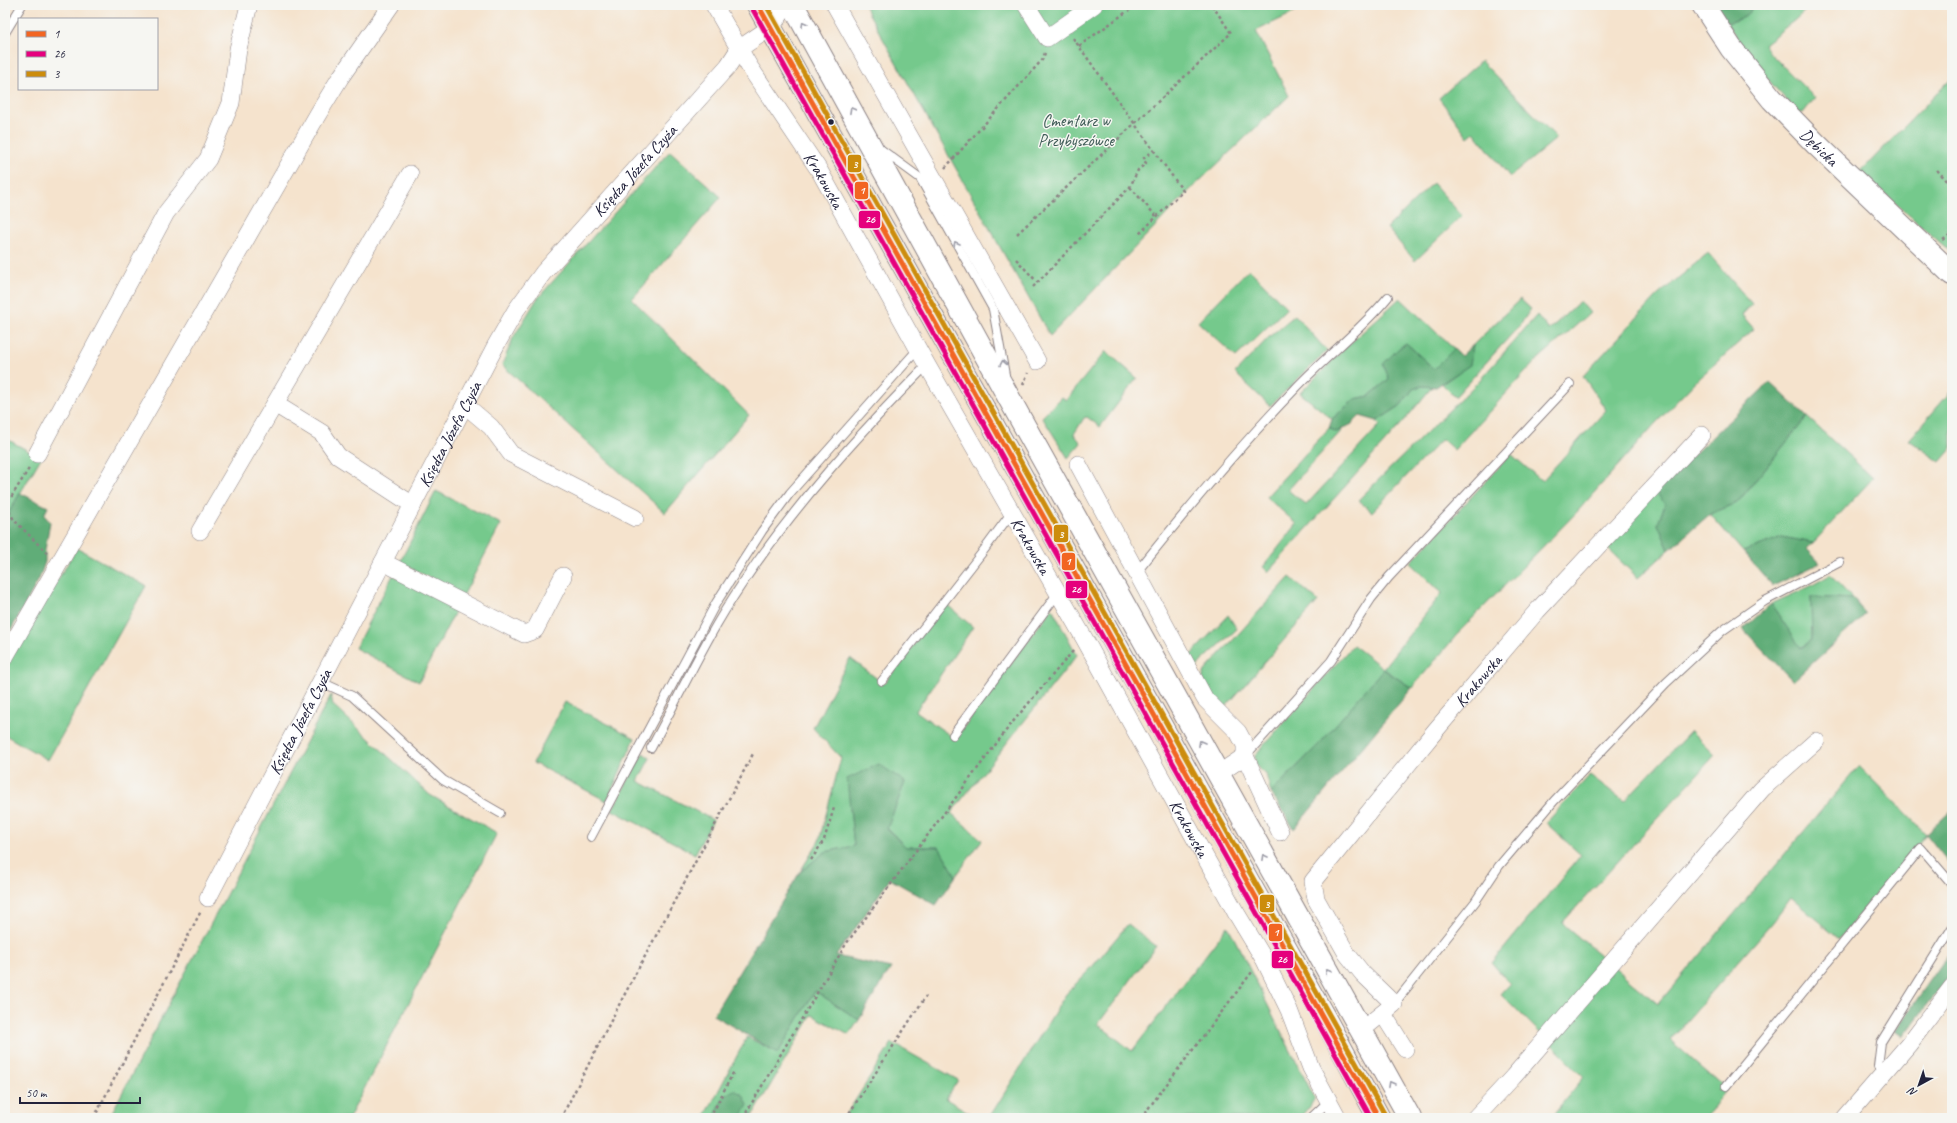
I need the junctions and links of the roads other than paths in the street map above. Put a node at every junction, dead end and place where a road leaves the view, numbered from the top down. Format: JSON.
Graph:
{"nodes":[{"id":1,"x":22,"y":5,"type":"edge"},
{"id":2,"x":249,"y":5,"type":"edge"},
{"id":3,"x":391,"y":5,"type":"edge"},
{"id":4,"x":714,"y":5,"type":"edge"},
{"id":5,"x":758,"y":5,"type":"edge"},
{"id":6,"x":787,"y":5,"type":"edge"},
{"id":7,"x":793,"y":5,"type":"edge"},
{"id":8,"x":836,"y":5,"type":"edge"},
{"id":9,"x":1026,"y":5,"type":"edge"},
{"id":10,"x":1094,"y":5,"type":"edge"},
{"id":11,"x":1703,"y":5,"type":"edge"},
{"id":12,"x":771,"y":27,"type":"junction"},
{"id":13,"x":5,"y":33,"type":"edge"},
{"id":14,"x":739,"y":49,"type":"junction"},
{"id":15,"x":868,"y":140,"type":"junction"},
{"id":16,"x":410,"y":174,"type":"dead end"},
{"id":17,"x":1952,"y":274,"type":"edge"},
{"id":18,"x":988,"y":275,"type":"junction"},
{"id":19,"x":1388,"y":297,"type":"dead end"},
{"id":20,"x":993,"y":309,"type":"junction"},
{"id":21,"x":919,"y":348,"type":"junction"},
{"id":22,"x":1037,"y":361,"type":"road end"},
{"id":23,"x":927,"y":364,"type":"junction"},
{"id":24,"x":1570,"y":384,"type":"dead end"},
{"id":25,"x":1017,"y":395,"type":"junction"},
{"id":26,"x":275,"y":404,"type":"junction"},
{"id":27,"x":465,"y":405,"type":"junction"},
{"id":28,"x":1702,"y":435,"type":"dead end"},
{"id":29,"x":38,"y":454,"type":"road end"},
{"id":30,"x":1078,"y":464,"type":"dead end"},
{"id":31,"x":414,"y":505,"type":"junction"},
{"id":32,"x":1012,"y":512,"type":"junction"},
{"id":33,"x":635,"y":518,"type":"dead end"},
{"id":34,"x":200,"y":531,"type":"dead end"},
{"id":35,"x":383,"y":562,"type":"junction"},
{"id":36,"x":1840,"y":562,"type":"dead end"},
{"id":37,"x":1136,"y":574,"type":"junction"},
{"id":38,"x":563,"y":576,"type":"dead end"},
{"id":39,"x":1058,"y":593,"type":"junction"},
{"id":40,"x":5,"y":657,"type":"edge"},
{"id":41,"x":882,"y":681,"type":"dead end"},
{"id":42,"x":321,"y":682,"type":"junction"},
{"id":43,"x":953,"y":736,"type":"dead end"},
{"id":44,"x":1816,"y":741,"type":"dead end"},
{"id":45,"x":651,"y":748,"type":"dead end"},
{"id":46,"x":1245,"y":756,"type":"junction"},
{"id":47,"x":1218,"y":774,"type":"junction"},
{"id":48,"x":500,"y":813,"type":"dead end"},
{"id":49,"x":1280,"y":832,"type":"dead end"},
{"id":50,"x":591,"y":837,"type":"dead end"},
{"id":51,"x":1952,"y":884,"type":"edge"},
{"id":52,"x":208,"y":898,"type":"road end"},
{"id":53,"x":1952,"y":928,"type":"edge"},
{"id":54,"x":1952,"y":987,"type":"edge"},
{"id":55,"x":1389,"y":1009,"type":"junction"},
{"id":56,"x":1360,"y":1029,"type":"junction"},
{"id":57,"x":1405,"y":1049,"type":"dead end"},
{"id":58,"x":1883,"y":1076,"type":"junction"},
{"id":59,"x":1726,"y":1086,"type":"dead end"},
{"id":60,"x":1329,"y":1101,"type":"junction"},
{"id":61,"x":1312,"y":1118,"type":"edge"},
{"id":62,"x":1338,"y":1118,"type":"edge"},
{"id":63,"x":1379,"y":1118,"type":"edge"},
{"id":64,"x":1410,"y":1118,"type":"edge"},
{"id":65,"x":1475,"y":1118,"type":"edge"},
{"id":66,"x":1846,"y":1118,"type":"edge"}],
"edges":[{"from":1,"to":13,"type":"lane"},
{"from":2,"to":29,"type":"street"},
{"from":3,"to":40,"type":"street"},
{"from":4,"to":14,"type":"street","name":"Krakowska"},
{"from":5,"to":12,"type":"main road","name":"Krakowska"},
{"from":6,"to":12,"type":"street","name":"Księdza Józefa Czyża"},
{"from":15,"to":7,"type":"main road","one_way":true},
{"from":8,"to":18,"type":"street"},
{"from":9,"to":10,"type":"street"},
{"from":11,"to":17,"type":"main road","name":"Dębicka"},
{"from":12,"to":14,"type":"street","name":"Księdza Józefa Czyża"},
{"from":12,"to":63,"type":"main road","name":"Krakowska"},
{"from":14,"to":21,"type":"street","name":"Krakowska"},
{"from":14,"to":27,"type":"street","name":"Księdza Józefa Czyża"},
{"from":20,"to":15,"type":"lane","one_way":true},
{"from":15,"to":25,"type":"main road"},
{"from":16,"to":26,"type":"street"},
{"from":18,"to":20,"type":"lane"},
{"from":18,"to":22,"type":"street"},
{"from":19,"to":37,"type":"lane"},
{"from":25,"to":20,"type":"lane","one_way":true},
{"from":21,"to":23,"type":"street","name":"Krakowska"},
{"from":21,"to":50,"type":"lane"},
{"from":23,"to":32,"type":"street","name":"Krakowska"},
{"from":23,"to":45,"type":"lane"},
{"from":24,"to":46,"type":"lane"},
{"from":47,"to":25,"type":"main road","one_way":true},
{"from":26,"to":31,"type":"street"},
{"from":26,"to":34,"type":"street"},
{"from":27,"to":31,"type":"street","name":"Księdza Józefa Czyża"},
{"from":27,"to":33,"type":"street"},
{"from":28,"to":55,"type":"street","name":"Krakowska"},
{"from":30,"to":37,"type":"street"},
{"from":31,"to":35,"type":"street","name":"Księdza Józefa Czyża"},
{"from":32,"to":39,"type":"street","name":"Krakowska"},
{"from":32,"to":41,"type":"lane"},
{"from":35,"to":38,"type":"street"},
{"from":35,"to":42,"type":"street","name":"Księdza Józefa Czyża"},
{"from":36,"to":55,"type":"lane"},
{"from":37,"to":46,"type":"street"},
{"from":39,"to":43,"type":"lane"},
{"from":39,"to":60,"type":"street","name":"Krakowska"},
{"from":42,"to":48,"type":"lane"},
{"from":42,"to":52,"type":"street","name":"Księdza Józefa Czyża"},
{"from":44,"to":65,"type":"street"},
{"from":46,"to":47,"type":"street"},
{"from":46,"to":49,"type":"street"},
{"from":56,"to":47,"type":"main road","one_way":true},
{"from":51,"to":59,"type":"lane"},
{"from":53,"to":58,"type":"lane"},
{"from":54,"to":58,"type":"street"},
{"from":55,"to":56,"type":"street"},
{"from":55,"to":57,"type":"street","name":"Krakowska"},
{"from":64,"to":56,"type":"main road","one_way":true},
{"from":58,"to":66,"type":"street"},
{"from":60,"to":61,"type":"lane"},
{"from":60,"to":62,"type":"street","name":"Krakowska"}]}
